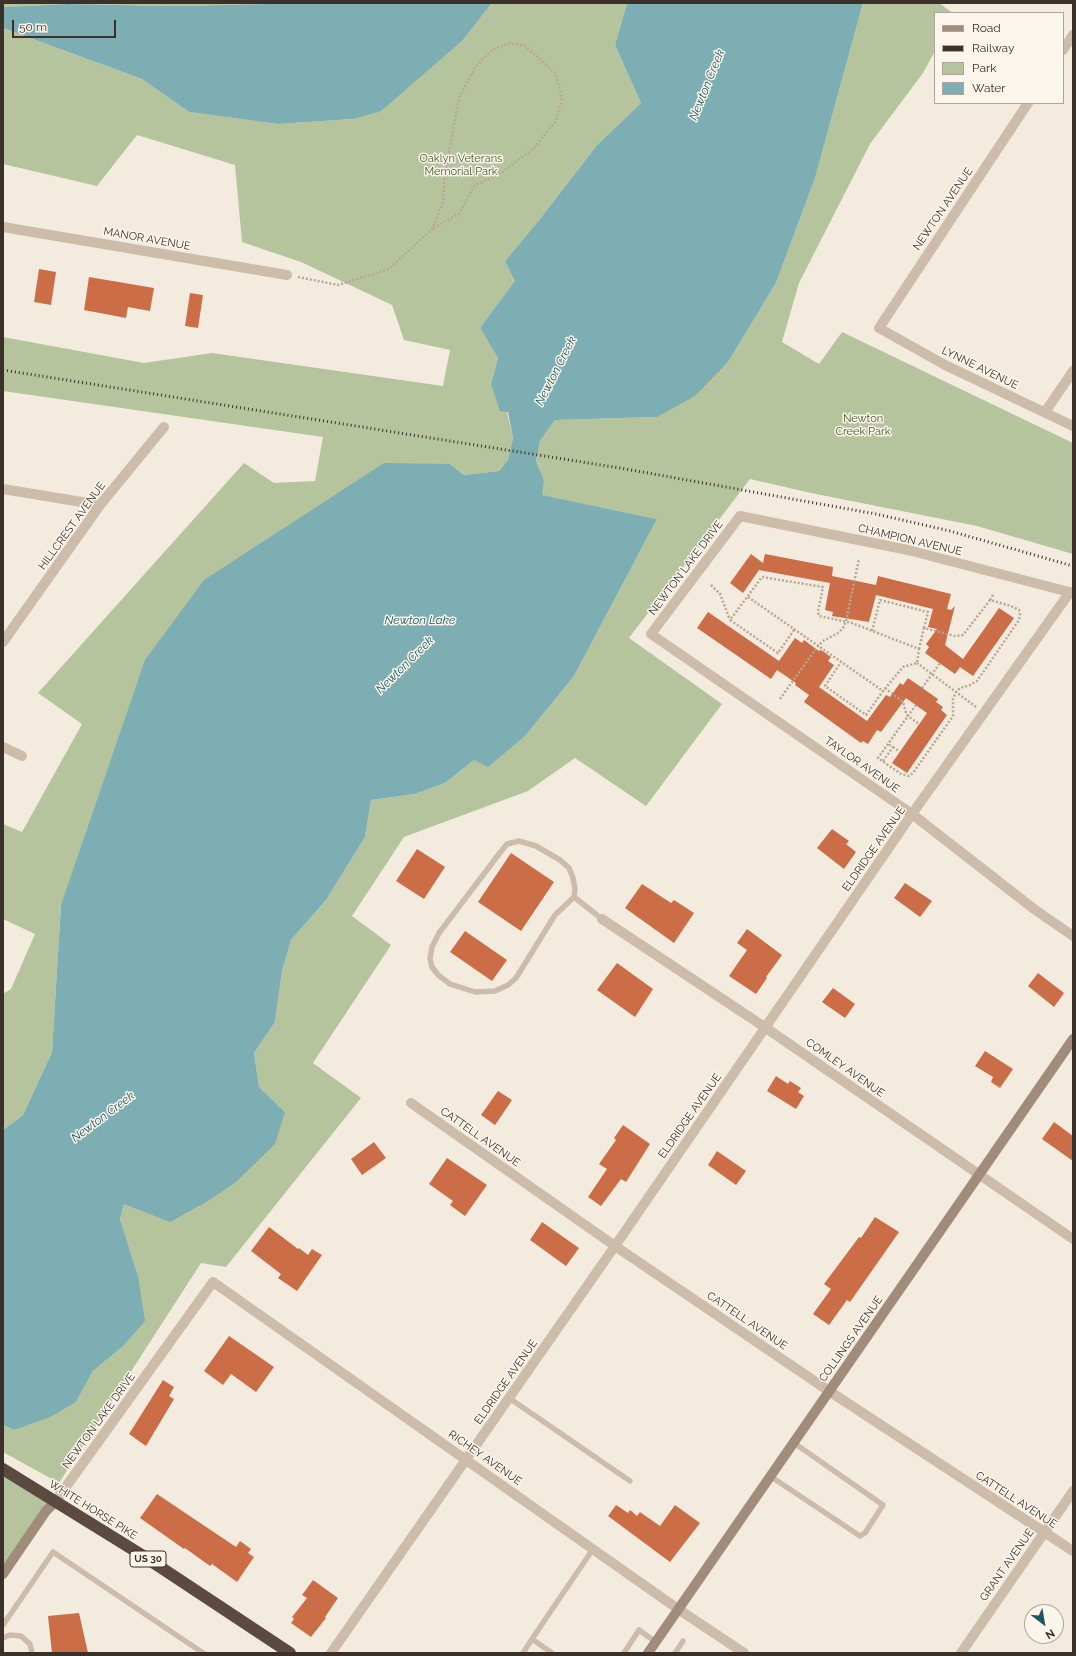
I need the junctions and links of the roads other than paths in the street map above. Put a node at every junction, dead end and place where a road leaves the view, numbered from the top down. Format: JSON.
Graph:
{"nodes":[{"id":1,"x":1073,"y":35,"type":"edge"},
{"id":2,"x":1064,"y":48,"type":"edge"},
{"id":3,"x":1027,"y":104,"type":"edge"},
{"id":4,"x":3,"y":227,"type":"edge"},
{"id":5,"x":287,"y":275,"type":"road end"},
{"id":6,"x":879,"y":328,"type":"joint"},
{"id":7,"x":1073,"y":371,"type":"edge"},
{"id":8,"x":1046,"y":412,"type":"junction"},
{"id":9,"x":1073,"y":426,"type":"edge"},
{"id":10,"x":164,"y":427,"type":"dead end"},
{"id":11,"x":3,"y":489,"type":"edge"},
{"id":12,"x":100,"y":505,"type":"junction"},
{"id":13,"x":740,"y":516,"type":"joint"},
{"id":14,"x":1071,"y":593,"type":"edge"},
{"id":15,"x":651,"y":634,"type":"joint"},
{"id":16,"x":3,"y":642,"type":"edge"},
{"id":17,"x":3,"y":747,"type":"edge"},
{"id":18,"x":22,"y":756,"type":"dead end"},
{"id":19,"x":912,"y":814,"type":"junction"},
{"id":20,"x":574,"y":898,"type":"junction"},
{"id":21,"x":602,"y":919,"type":"joint"},
{"id":22,"x":1073,"y":936,"type":"edge"},
{"id":23,"x":766,"y":1028,"type":"junction"},
{"id":24,"x":1073,"y":1039,"type":"edge"},
{"id":25,"x":412,"y":1103,"type":"dead end"},
{"id":26,"x":979,"y":1175,"type":"junction"},
{"id":27,"x":1073,"y":1239,"type":"edge"},
{"id":28,"x":615,"y":1246,"type":"junction"},
{"id":29,"x":213,"y":1282,"type":"joint"},
{"id":30,"x":829,"y":1391,"type":"junction"},
{"id":31,"x":509,"y":1398,"type":"junction"},
{"id":32,"x":794,"y":1443,"type":"junction"},
{"id":33,"x":466,"y":1460,"type":"junction"},
{"id":34,"x":3,"y":1469,"type":"edge"},
{"id":35,"x":770,"y":1476,"type":"junction"},
{"id":36,"x":630,"y":1481,"type":"dead end"},
{"id":37,"x":1073,"y":1491,"type":"edge"},
{"id":38,"x":55,"y":1502,"type":"junction"},
{"id":39,"x":1044,"y":1532,"type":"junction"},
{"id":40,"x":593,"y":1549,"type":"junction"},
{"id":41,"x":1073,"y":1551,"type":"edge"},
{"id":42,"x":3,"y":1574,"type":"edge"},
{"id":43,"x":678,"y":1610,"type":"junction"},
{"id":44,"x":3,"y":1625,"type":"edge"},
{"id":45,"x":3,"y":1638,"type":"edge"},
{"id":46,"x":532,"y":1640,"type":"junction"},
{"id":47,"x":683,"y":1641,"type":"dead end"},
{"id":48,"x":656,"y":1642,"type":"junction"},
{"id":49,"x":32,"y":1653,"type":"edge"},
{"id":50,"x":203,"y":1653,"type":"edge"},
{"id":51,"x":290,"y":1653,"type":"edge"},
{"id":52,"x":331,"y":1653,"type":"edge"},
{"id":53,"x":524,"y":1653,"type":"edge"},
{"id":54,"x":552,"y":1653,"type":"edge"},
{"id":55,"x":624,"y":1653,"type":"edge"},
{"id":56,"x":648,"y":1653,"type":"edge"},
{"id":57,"x":675,"y":1653,"type":"edge"},
{"id":58,"x":744,"y":1653,"type":"edge"},
{"id":59,"x":961,"y":1653,"type":"edge"}],
"edges":[{"from":1,"to":2,"type":"street"},
{"from":3,"to":6,"type":"street","name":"NEWTON AVENUE"},
{"from":4,"to":5,"type":"street","name":"MANOR AVENUE"},
{"from":6,"to":8,"type":"street","name":"LYNNE AVENUE"},
{"from":7,"to":8,"type":"street"},
{"from":8,"to":9,"type":"street","name":"LYNNE AVENUE"},
{"from":10,"to":12,"type":"street","name":"HILLCREST AVENUE"},
{"from":11,"to":12,"type":"street"},
{"from":12,"to":16,"type":"street","name":"HILLCREST AVENUE"},
{"from":13,"to":14,"type":"street","name":"CHAMPION AVENUE"},
{"from":13,"to":15,"type":"street","name":"NEWTON LAKE DRIVE"},
{"from":14,"to":19,"type":"street","name":"ELDRIDGE AVENUE"},
{"from":15,"to":19,"type":"street","name":"TAYLOR AVENUE"},
{"from":17,"to":18,"type":"street"},
{"from":19,"to":22,"type":"street","name":"TAYLOR AVENUE"},
{"from":19,"to":23,"type":"street","name":"ELDRIDGE AVENUE"},
{"from":20,"to":20,"type":"lane"},
{"from":20,"to":21,"type":"lane"},
{"from":21,"to":23,"type":"street","name":"COMLEY AVENUE"},
{"from":23,"to":26,"type":"street","name":"COMLEY AVENUE"},
{"from":23,"to":28,"type":"street","name":"ELDRIDGE AVENUE"},
{"from":24,"to":26,"type":"main road","name":"COLLINGS AVENUE"},
{"from":25,"to":28,"type":"street","name":"CATTELL AVENUE"},
{"from":26,"to":27,"type":"street","name":"COMLEY AVENUE"},
{"from":26,"to":30,"type":"main road","name":"COLLINGS AVENUE"},
{"from":28,"to":30,"type":"street","name":"CATTELL AVENUE"},
{"from":28,"to":31,"type":"street","name":"ELDRIDGE AVENUE"},
{"from":29,"to":33,"type":"street","name":"RICHEY AVENUE"},
{"from":29,"to":38,"type":"street","name":"NEWTON LAKE DRIVE"},
{"from":30,"to":32,"type":"main road","name":"COLLINGS AVENUE"},
{"from":30,"to":39,"type":"street","name":"CATTELL AVENUE"},
{"from":31,"to":33,"type":"street","name":"ELDRIDGE AVENUE"},
{"from":31,"to":36,"type":"lane"},
{"from":32,"to":35,"type":"main road","name":"COLLINGS AVENUE"},
{"from":32,"to":35,"type":"lane"},
{"from":33,"to":40,"type":"street","name":"RICHEY AVENUE"},
{"from":33,"to":52,"type":"street","name":"ELDRIDGE AVENUE"},
{"from":34,"to":38,"type":"highway","name":"WHITE HORSE PIKE","number":"US 30"},
{"from":35,"to":43,"type":"main road","name":"COLLINGS AVENUE"},
{"from":37,"to":39,"type":"street","name":"GRANT AVENUE"},
{"from":38,"to":42,"type":"main road","name":"NEWTON LAKE DRIVE"},
{"from":38,"to":51,"type":"highway","name":"WHITE HORSE PIKE","number":"US 30"},
{"from":39,"to":41,"type":"street","name":"CATTELL AVENUE"},
{"from":39,"to":59,"type":"street","name":"GRANT AVENUE"},
{"from":40,"to":43,"type":"street","name":"RICHEY AVENUE"},
{"from":40,"to":46,"type":"lane"},
{"from":43,"to":48,"type":"main road","name":"COLLINGS AVENUE"},
{"from":43,"to":58,"type":"street","name":"RICHEY AVENUE"},
{"from":44,"to":50,"type":"lane"},
{"from":45,"to":49,"type":"lane"},
{"from":46,"to":53,"type":"lane"},
{"from":46,"to":54,"type":"lane"},
{"from":47,"to":57,"type":"lane"},
{"from":48,"to":55,"type":"lane"},
{"from":48,"to":56,"type":"main road","name":"COLLINGS AVENUE"}]}
